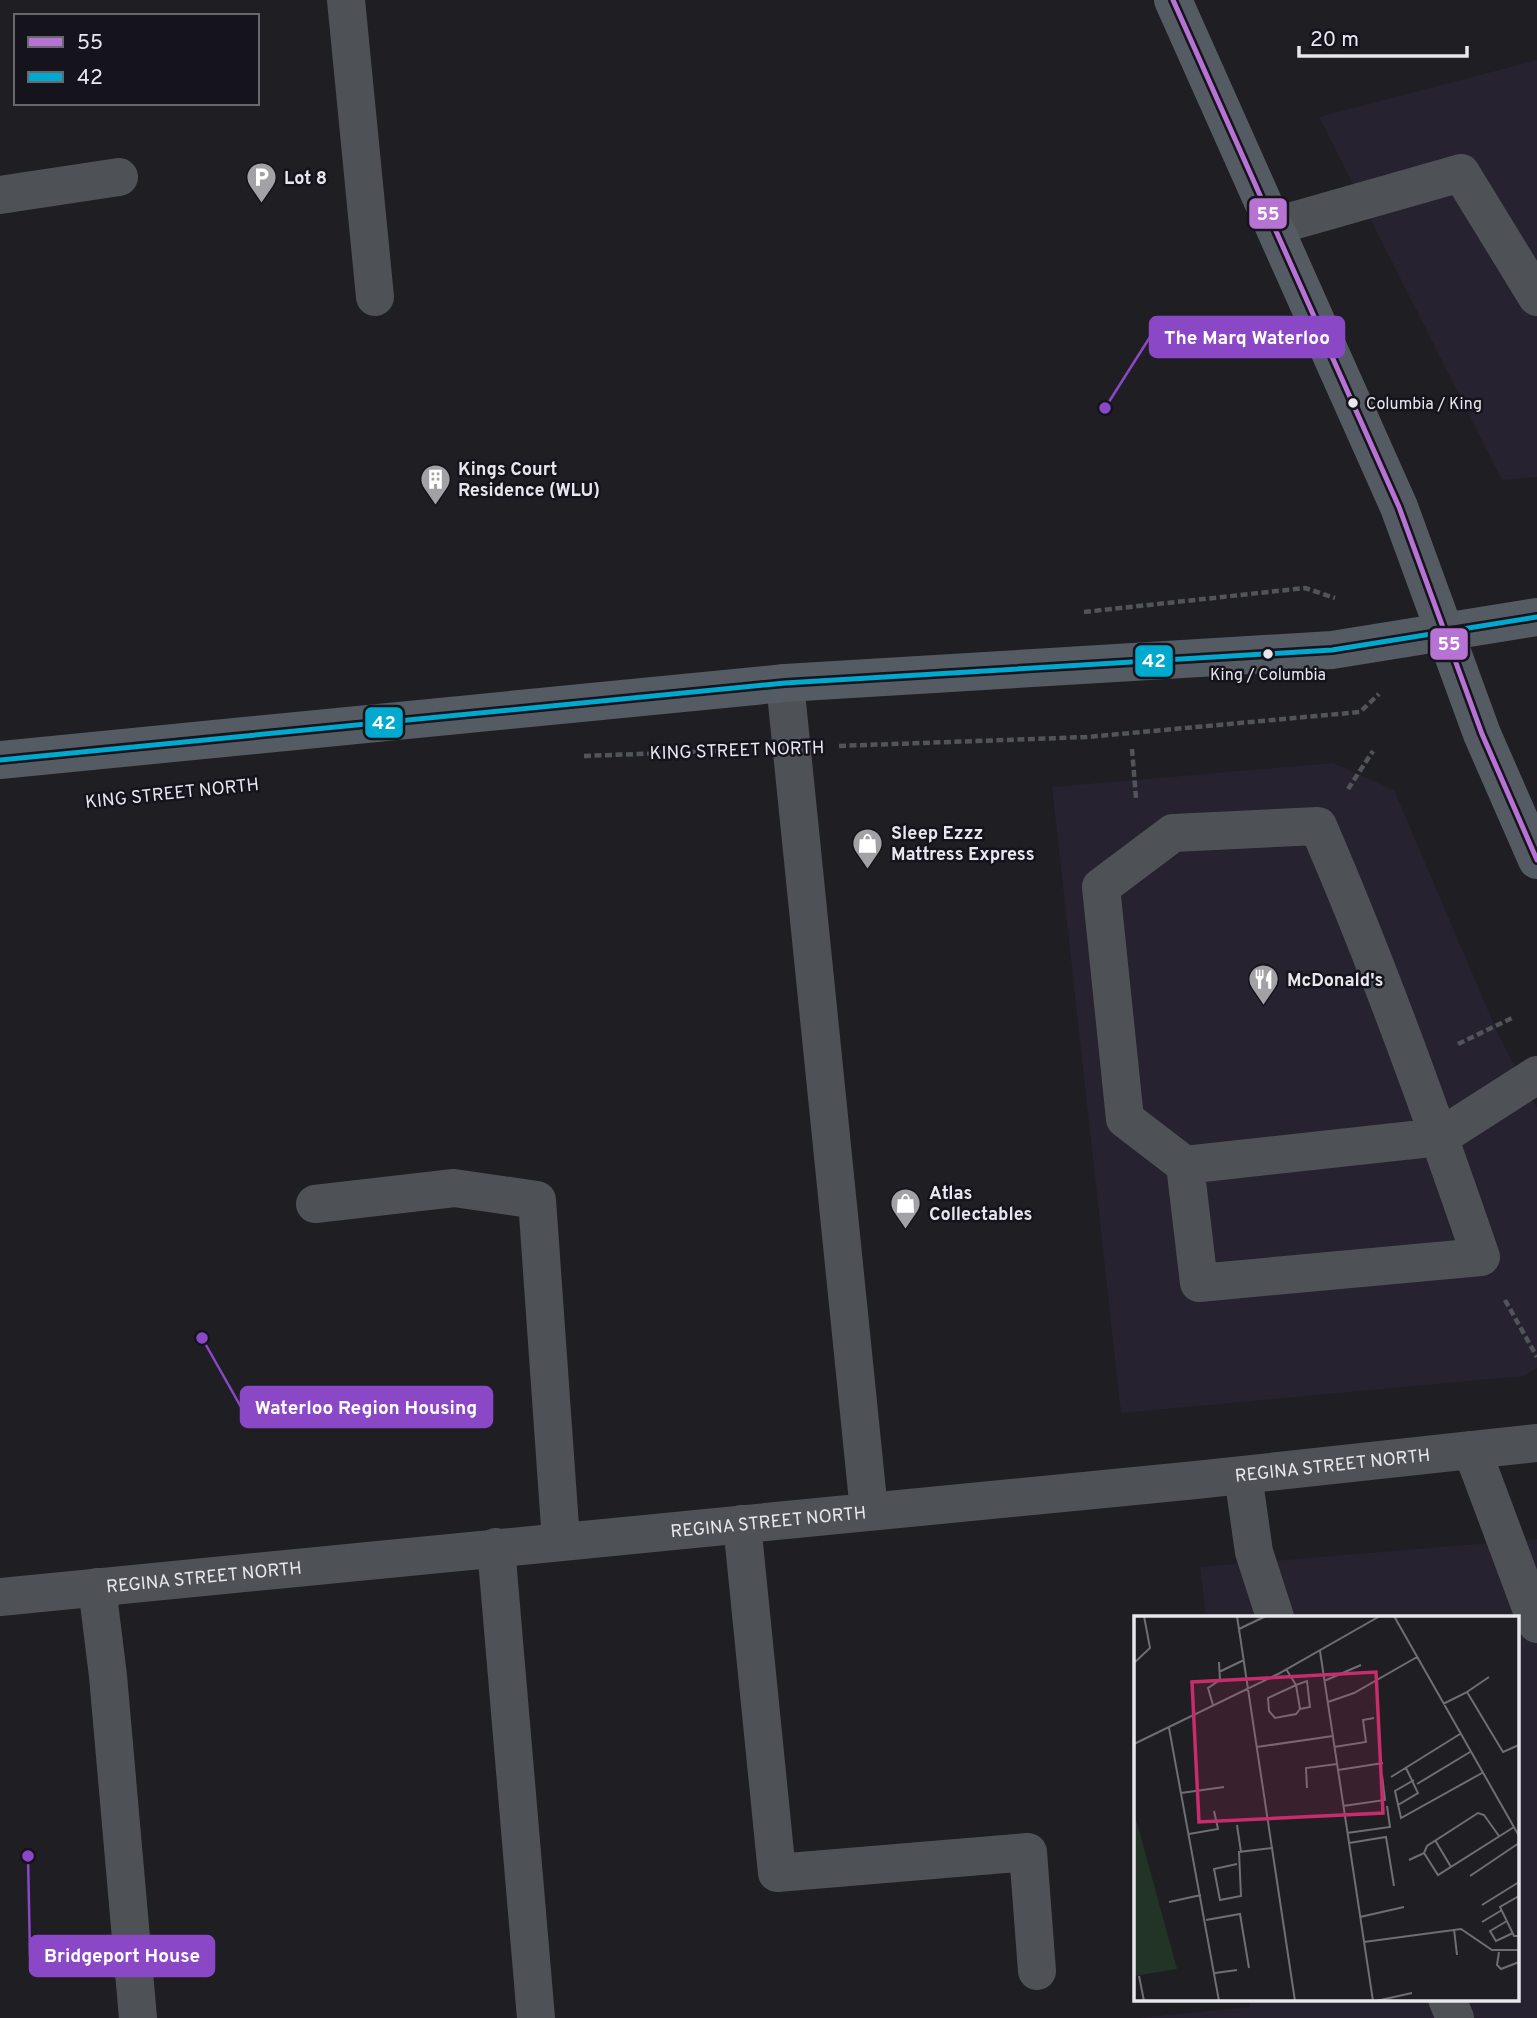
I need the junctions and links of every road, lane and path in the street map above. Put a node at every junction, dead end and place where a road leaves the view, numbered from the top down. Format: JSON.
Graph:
{"nodes":[{"id":1,"x":346,"y":0,"type":"edge"},
{"id":2,"x":1173,"y":0,"type":"edge"},
{"id":3,"x":119,"y":177,"type":"dead end"},
{"id":4,"x":0,"y":195,"type":"edge"},
{"id":5,"x":1275,"y":226,"type":"junction"},
{"id":6,"x":375,"y":297,"type":"dead end"},
{"id":7,"x":1537,"y":297,"type":"edge"},
{"id":8,"x":1537,"y":617,"type":"edge"},
{"id":9,"x":1445,"y":633,"type":"junction"},
{"id":10,"x":785,"y":683,"type":"junction"},
{"id":11,"x":1388,"y":685,"type":"dead end"},
{"id":12,"x":792,"y":748,"type":"junction"},
{"id":13,"x":579,"y":756,"type":"dead end"},
{"id":14,"x":0,"y":760,"type":"edge"},
{"id":15,"x":1537,"y":860,"type":"edge"},
{"id":16,"x":1511,"y":1018,"type":"dead end"},
{"id":17,"x":1413,"y":1066,"type":"junction"},
{"id":18,"x":1537,"y":1075,"type":"edge"},
{"id":19,"x":1440,"y":1137,"type":"junction"},
{"id":20,"x":1185,"y":1165,"type":"junction"},
{"id":21,"x":315,"y":1204,"type":"dead end"},
{"id":22,"x":1481,"y":1257,"type":"junction"},
{"id":23,"x":1537,"y":1357,"type":"edge"},
{"id":24,"x":1537,"y":1443,"type":"edge"},
{"id":25,"x":1472,"y":1450,"type":"junction"},
{"id":26,"x":1243,"y":1475,"type":"junction"},
{"id":27,"x":869,"y":1511,"type":"junction"},
{"id":28,"x":742,"y":1524,"type":"junction"},
{"id":29,"x":561,"y":1541,"type":"junction"},
{"id":30,"x":496,"y":1547,"type":"junction"},
{"id":31,"x":97,"y":1587,"type":"junction"},
{"id":32,"x":0,"y":1597,"type":"edge"},
{"id":33,"x":1275,"y":1616,"type":"edge"},
{"id":34,"x":1537,"y":1624,"type":"edge"},
{"id":35,"x":1037,"y":1971,"type":"dead end"},
{"id":36,"x":1447,"y":2000,"type":"edge"},
{"id":37,"x":138,"y":2018,"type":"edge"},
{"id":38,"x":536,"y":2018,"type":"edge"},
{"id":39,"x":1455,"y":2018,"type":"edge"}],
"edges":[{"from":1,"to":6,"type":"street"},
{"from":2,"to":5,"type":"main road"},
{"from":3,"to":4,"type":"street"},
{"from":5,"to":7,"type":"street"},
{"from":5,"to":9,"type":"main road"},
{"from":8,"to":9,"type":"main road"},
{"from":9,"to":10,"type":"main road"},
{"from":9,"to":15,"type":"main road"},
{"from":10,"to":12,"type":"street"},
{"from":10,"to":14,"type":"main road"},
{"from":11,"to":12,"type":"path","name":"KING STREET NORTH"},
{"from":12,"to":13,"type":"path","name":"KING STREET NORTH"},
{"from":12,"to":27,"type":"street"},
{"from":16,"to":17,"type":"path"},
{"from":17,"to":19,"type":"street"},
{"from":17,"to":20,"type":"street"},
{"from":18,"to":19,"type":"street"},
{"from":19,"to":20,"type":"street"},
{"from":19,"to":22,"type":"street"},
{"from":20,"to":22,"type":"street"},
{"from":21,"to":29,"type":"street"},
{"from":22,"to":23,"type":"path"},
{"from":24,"to":25,"type":"street","name":"REGINA STREET NORTH"},
{"from":25,"to":26,"type":"street","name":"REGINA STREET NORTH"},
{"from":25,"to":34,"type":"street"},
{"from":26,"to":27,"type":"street","name":"REGINA STREET NORTH"},
{"from":26,"to":33,"type":"street"},
{"from":27,"to":28,"type":"street","name":"REGINA STREET NORTH"},
{"from":28,"to":29,"type":"street","name":"REGINA STREET NORTH"},
{"from":28,"to":35,"type":"street"},
{"from":29,"to":30,"type":"street","name":"REGINA STREET NORTH"},
{"from":30,"to":31,"type":"street","name":"REGINA STREET NORTH"},
{"from":30,"to":38,"type":"street"},
{"from":31,"to":32,"type":"street","name":"REGINA STREET NORTH"},
{"from":31,"to":37,"type":"street"},
{"from":36,"to":39,"type":"street"}]}
